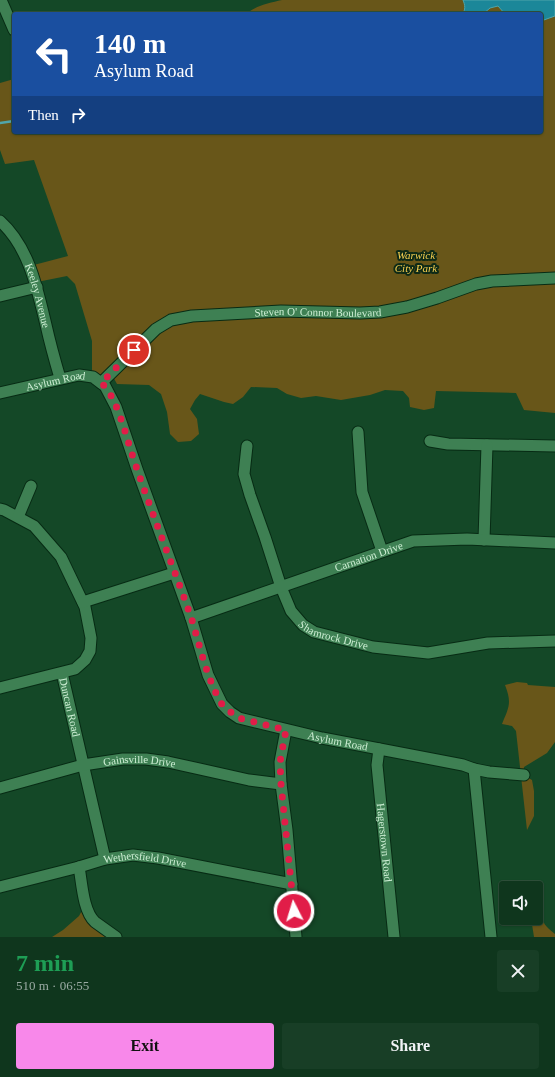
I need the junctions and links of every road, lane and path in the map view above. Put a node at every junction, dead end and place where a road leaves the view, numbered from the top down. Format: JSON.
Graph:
{"nodes":[{"id":1,"x":1,"y":0,"type":"edge"},
{"id":2,"x":12,"y":25,"type":"edge"},
{"id":3,"x":0,"y":221,"type":"edge"},
{"id":4,"x":555,"y":278,"type":"edge"},
{"id":5,"x":37,"y":286,"type":"junction"},
{"id":6,"x":0,"y":296,"type":"edge"},
{"id":7,"x":60,"y":378,"type":"junction"},
{"id":8,"x":101,"y":383,"type":"junction"},
{"id":9,"x":0,"y":393,"type":"edge"},
{"id":10,"x":358,"y":432,"type":"dead end"},
{"id":11,"x":430,"y":441,"type":"dead end"},
{"id":12,"x":487,"y":445,"type":"junction"},
{"id":13,"x":247,"y":446,"type":"dead end"},
{"id":14,"x":555,"y":446,"type":"edge"},
{"id":15,"x":31,"y":486,"type":"dead end"},
{"id":16,"x":0,"y":509,"type":"edge"},
{"id":17,"x":18,"y":517,"type":"junction"},
{"id":18,"x":484,"y":540,"type":"junction"},
{"id":19,"x":555,"y":543,"type":"edge"},
{"id":20,"x":382,"y":551,"type":"junction"},
{"id":21,"x":174,"y":573,"type":"junction"},
{"id":22,"x":281,"y":587,"type":"junction"},
{"id":23,"x":83,"y":602,"type":"junction"},
{"id":24,"x":191,"y":618,"type":"junction"},
{"id":25,"x":555,"y":641,"type":"edge"},
{"id":26,"x":62,"y":673,"type":"junction"},
{"id":27,"x":0,"y":687,"type":"edge"},
{"id":28,"x":286,"y":730,"type":"junction"},
{"id":29,"x":379,"y":749,"type":"junction"},
{"id":30,"x":83,"y":765,"type":"junction"},
{"id":31,"x":474,"y":769,"type":"junction"},
{"id":32,"x":524,"y":775,"type":"dead end"},
{"id":33,"x":281,"y":784,"type":"junction"},
{"id":34,"x":0,"y":788,"type":"edge"},
{"id":35,"x":105,"y":858,"type":"junction"},
{"id":36,"x":79,"y":868,"type":"junction"},
{"id":37,"x":292,"y":884,"type":"junction"},
{"id":38,"x":0,"y":887,"type":"edge"},
{"id":39,"x":116,"y":937,"type":"edge"},
{"id":40,"x":296,"y":937,"type":"edge"},
{"id":41,"x":394,"y":937,"type":"edge"},
{"id":42,"x":491,"y":937,"type":"edge"}],
"edges":[{"from":1,"to":2,"type":"street"},
{"from":3,"to":5,"type":"street","name":"Keeley Avenue"},
{"from":4,"to":8,"type":"street","name":"Steven O' Connor Boulevard"},
{"from":5,"to":6,"type":"street"},
{"from":5,"to":7,"type":"street","name":"Keeley Avenue"},
{"from":7,"to":8,"type":"street","name":"Asylum Road"},
{"from":7,"to":9,"type":"street","name":"Asylum Road"},
{"from":8,"to":21,"type":"street","name":"Asylum Road"},
{"from":10,"to":20,"type":"street"},
{"from":11,"to":12,"type":"street"},
{"from":12,"to":14,"type":"street"},
{"from":12,"to":18,"type":"street"},
{"from":13,"to":22,"type":"street","name":"Shamrock Drive"},
{"from":15,"to":17,"type":"street"},
{"from":16,"to":17,"type":"street","name":"Duncan Road"},
{"from":17,"to":23,"type":"street","name":"Duncan Road"},
{"from":18,"to":19,"type":"street","name":"Carnation Drive"},
{"from":18,"to":20,"type":"street","name":"Carnation Drive"},
{"from":20,"to":22,"type":"street","name":"Carnation Drive"},
{"from":21,"to":23,"type":"street"},
{"from":21,"to":24,"type":"street","name":"Asylum Road"},
{"from":22,"to":24,"type":"street","name":"Carnation Drive"},
{"from":22,"to":25,"type":"street","name":"Shamrock Drive"},
{"from":23,"to":26,"type":"street","name":"Duncan Road"},
{"from":24,"to":28,"type":"street","name":"Asylum Road"},
{"from":26,"to":27,"type":"street"},
{"from":26,"to":30,"type":"street","name":"Duncan Road"},
{"from":28,"to":29,"type":"street","name":"Asylum Road"},
{"from":28,"to":33,"type":"street"},
{"from":29,"to":31,"type":"street","name":"Asylum Road"},
{"from":29,"to":41,"type":"street","name":"Hagerstown Road"},
{"from":30,"to":33,"type":"street","name":"Gainsville Drive"},
{"from":30,"to":34,"type":"street","name":"Gainsville Drive"},
{"from":30,"to":35,"type":"street","name":"Duncan Road"},
{"from":31,"to":32,"type":"street","name":"Asylum Road"},
{"from":31,"to":42,"type":"street"},
{"from":33,"to":37,"type":"street"},
{"from":35,"to":36,"type":"street","name":"Wethersfield Drive"},
{"from":35,"to":37,"type":"street","name":"Wethersfield Drive"},
{"from":36,"to":38,"type":"street","name":"Wethersfield Drive"},
{"from":36,"to":39,"type":"street"},
{"from":37,"to":40,"type":"street"}]}
